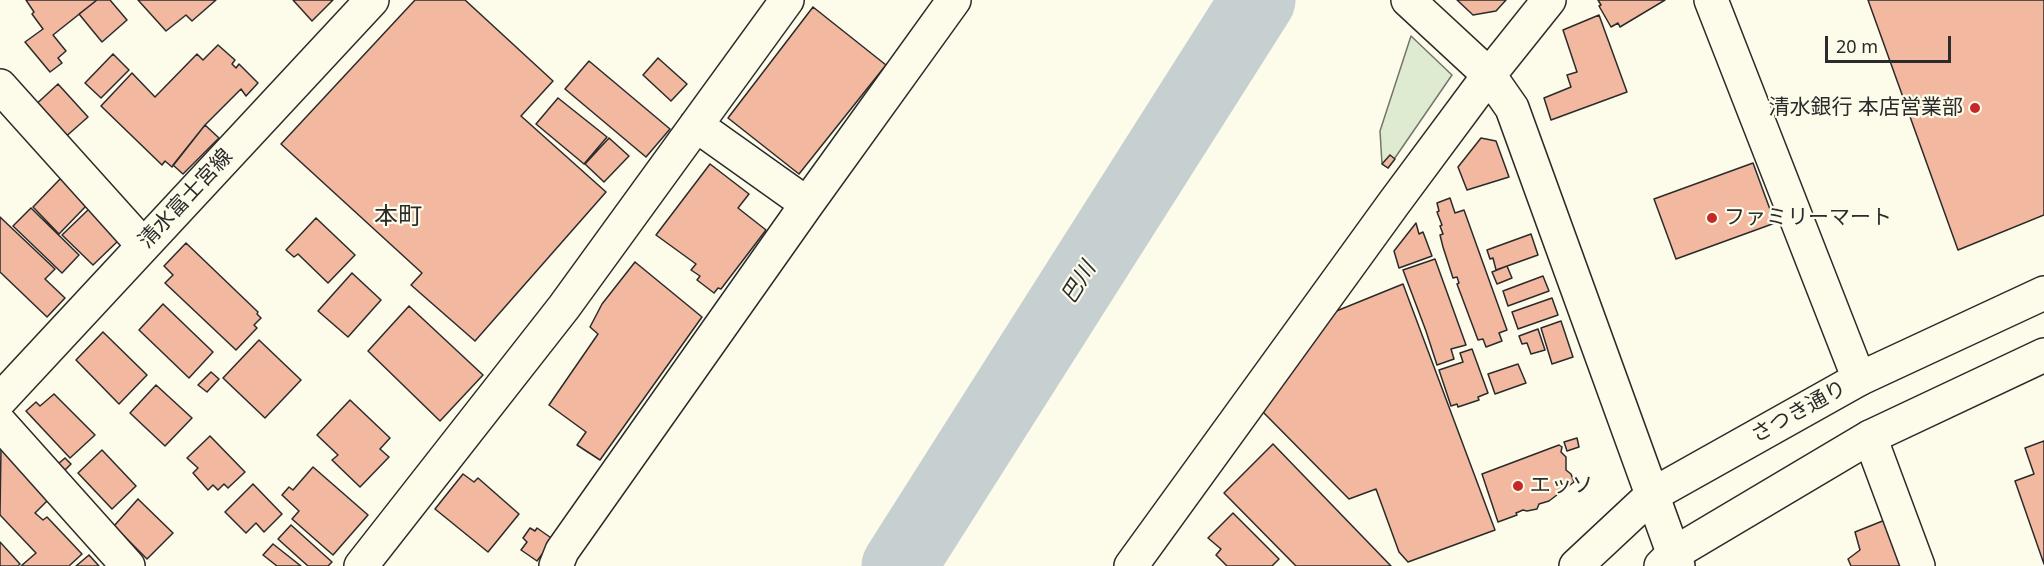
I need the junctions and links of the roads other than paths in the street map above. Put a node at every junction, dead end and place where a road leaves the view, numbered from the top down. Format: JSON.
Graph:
{"nodes":[{"id":1,"x":372,"y":0,"type":"edge"},
{"id":2,"x":787,"y":0,"type":"edge"},
{"id":3,"x":954,"y":0,"type":"edge"},
{"id":4,"x":1549,"y":0,"type":"edge"},
{"id":5,"x":1711,"y":0,"type":"edge"},
{"id":6,"x":1414,"y":5,"type":"edge"},
{"id":7,"x":1490,"y":75,"type":"junction"},
{"id":8,"x":0,"y":86,"type":"edge"},
{"id":9,"x":696,"y":125,"type":"junction"},
{"id":10,"x":807,"y":204,"type":"junction"},
{"id":11,"x":143,"y":245,"type":"junction"},
{"id":12,"x":2044,"y":293,"type":"edge"},
{"id":13,"x":2044,"y":355,"type":"edge"},
{"id":14,"x":1859,"y":379,"type":"junction"},
{"id":15,"x":0,"y":400,"type":"edge"},
{"id":16,"x":0,"y":423,"type":"edge"},
{"id":17,"x":1870,"y":437,"type":"junction"},
{"id":18,"x":1652,"y":495,"type":"junction"},
{"id":19,"x":1671,"y":562,"type":"edge"},
{"id":20,"x":128,"y":566,"type":"edge"},
{"id":21,"x":361,"y":566,"type":"edge"},
{"id":22,"x":556,"y":566,"type":"edge"},
{"id":23,"x":1131,"y":566,"type":"edge"},
{"id":24,"x":1576,"y":566,"type":"edge"},
{"id":25,"x":1918,"y":566,"type":"edge"}],
"edges":[{"from":1,"to":11,"type":"street","name":"清水富士宮線"},
{"from":2,"to":9,"type":"street"},
{"from":3,"to":10,"type":"street"},
{"from":4,"to":7,"type":"street"},
{"from":5,"to":14,"type":"street"},
{"from":6,"to":7,"type":"street"},
{"from":7,"to":18,"type":"street"},
{"from":7,"to":23,"type":"street"},
{"from":8,"to":11,"type":"street"},
{"from":9,"to":10,"type":"street"},
{"from":9,"to":21,"type":"street"},
{"from":10,"to":22,"type":"street"},
{"from":11,"to":15,"type":"street","name":"清水富士宮線"},
{"from":12,"to":14,"type":"street","name":"さつき通り"},
{"from":13,"to":17,"type":"street"},
{"from":14,"to":18,"type":"street","name":"さつき通り"},
{"from":16,"to":20,"type":"street"},
{"from":17,"to":19,"type":"street"},
{"from":17,"to":25,"type":"street"},
{"from":18,"to":19,"type":"street"},
{"from":18,"to":24,"type":"street","name":"さつき通り"}]}
